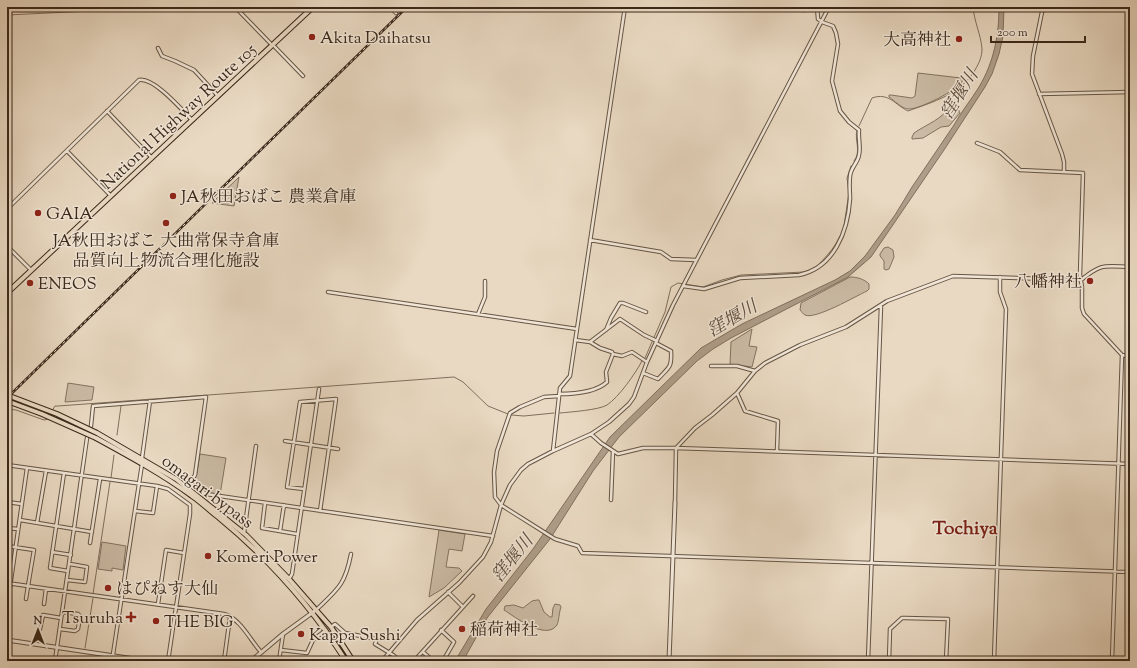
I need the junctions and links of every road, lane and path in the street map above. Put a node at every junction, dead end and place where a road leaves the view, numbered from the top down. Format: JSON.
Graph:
{"nodes":[{"id":1,"x":235,"y":7,"type":"edge"},
{"id":2,"x":313,"y":7,"type":"edge"},
{"id":3,"x":390,"y":7,"type":"edge"},
{"id":4,"x":625,"y":7,"type":"edge"},
{"id":5,"x":797,"y":7,"type":"edge"},
{"id":6,"x":829,"y":7,"type":"edge"},
{"id":7,"x":1044,"y":7,"type":"edge"},
{"id":8,"x":817,"y":8,"type":"edge"},
{"id":9,"x":396,"y":14,"type":"dead end"},
{"id":10,"x":822,"y":22,"type":"junction"},
{"id":11,"x":273,"y":46,"type":"junction"},
{"id":12,"x":158,"y":48,"type":"dead end"},
{"id":13,"x":303,"y":76,"type":"dead end"},
{"id":14,"x":1130,"y":92,"type":"edge"},
{"id":15,"x":1039,"y":94,"type":"junction"},
{"id":16,"x":218,"y":96,"type":"junction"},
{"id":17,"x":107,"y":111,"type":"junction"},
{"id":18,"x":192,"y":120,"type":"junction"},
{"id":19,"x":977,"y":143,"type":"dead end"},
{"id":20,"x":67,"y":151,"type":"junction"},
{"id":21,"x":152,"y":158,"type":"junction"},
{"id":22,"x":1064,"y":172,"type":"junction"},
{"id":23,"x":112,"y":196,"type":"junction"},
{"id":24,"x":7,"y":209,"type":"edge"},
{"id":25,"x":590,"y":240,"type":"junction"},
{"id":26,"x":7,"y":246,"type":"edge"},
{"id":27,"x":696,"y":260,"type":"junction"},
{"id":28,"x":1130,"y":267,"type":"edge"},
{"id":29,"x":32,"y":270,"type":"junction"},
{"id":30,"x":1000,"y":277,"type":"junction"},
{"id":31,"x":1081,"y":280,"type":"junction"},
{"id":32,"x":485,"y":282,"type":"dead end"},
{"id":33,"x":684,"y":284,"type":"junction"},
{"id":34,"x":328,"y":292,"type":"dead end"},
{"id":35,"x":7,"y":293,"type":"edge"},
{"id":36,"x":881,"y":305,"type":"junction"},
{"id":37,"x":646,"y":312,"type":"dead end"},
{"id":38,"x":478,"y":314,"type":"junction"},
{"id":39,"x":577,"y":329,"type":"junction"},
{"id":40,"x":605,"y":330,"type":"junction"},
{"id":41,"x":575,"y":340,"type":"junction"},
{"id":42,"x":656,"y":341,"type":"junction"},
{"id":43,"x":590,"y":342,"type":"junction"},
{"id":44,"x":613,"y":354,"type":"junction"},
{"id":45,"x":1122,"y":355,"type":"junction"},
{"id":46,"x":1130,"y":357,"type":"edge"},
{"id":47,"x":647,"y":362,"type":"junction"},
{"id":48,"x":711,"y":366,"type":"dead end"},
{"id":49,"x":755,"y":371,"type":"junction"},
{"id":50,"x":643,"y":374,"type":"junction"},
{"id":51,"x":319,"y":389,"type":"dead end"},
{"id":52,"x":737,"y":393,"type":"junction"},
{"id":53,"x":7,"y":395,"type":"edge"},
{"id":54,"x":559,"y":395,"type":"junction"},
{"id":55,"x":317,"y":400,"type":"junction"},
{"id":56,"x":7,"y":401,"type":"edge"},
{"id":57,"x":150,"y":401,"type":"junction"},
{"id":58,"x":91,"y":426,"type":"dead end"},
{"id":59,"x":591,"y":434,"type":"junction"},
{"id":60,"x":87,"y":438,"type":"dead end"},
{"id":61,"x":285,"y":441,"type":"dead end"},
{"id":62,"x":293,"y":442,"type":"junction"},
{"id":63,"x":311,"y":445,"type":"junction"},
{"id":64,"x":256,"y":446,"type":"dead end"},
{"id":65,"x":329,"y":448,"type":"junction"},
{"id":66,"x":676,"y":448,"type":"junction"},
{"id":67,"x":338,"y":449,"type":"dead end"},
{"id":68,"x":553,"y":451,"type":"junction"},
{"id":69,"x":613,"y":451,"type":"junction"},
{"id":70,"x":777,"y":451,"type":"junction"},
{"id":71,"x":875,"y":454,"type":"junction"},
{"id":72,"x":142,"y":458,"type":"junction"},
{"id":73,"x":1001,"y":459,"type":"junction"},
{"id":74,"x":1118,"y":463,"type":"junction"},
{"id":75,"x":142,"y":464,"type":"junction"},
{"id":76,"x":1130,"y":464,"type":"edge"},
{"id":77,"x":7,"y":465,"type":"edge"},
{"id":78,"x":27,"y":468,"type":"junction"},
{"id":79,"x":46,"y":470,"type":"junction"},
{"id":80,"x":64,"y":473,"type":"junction"},
{"id":81,"x":82,"y":476,"type":"junction"},
{"id":82,"x":100,"y":479,"type":"junction"},
{"id":83,"x":190,"y":482,"type":"junction"},
{"id":84,"x":138,"y":484,"type":"junction"},
{"id":85,"x":157,"y":486,"type":"junction"},
{"id":86,"x":186,"y":489,"type":"junction"},
{"id":87,"x":304,"y":489,"type":"junction"},
{"id":88,"x":180,"y":497,"type":"junction"},
{"id":89,"x":248,"y":500,"type":"junction"},
{"id":90,"x":611,"y":500,"type":"dead end"},
{"id":91,"x":7,"y":502,"type":"edge"},
{"id":92,"x":675,"y":502,"type":"joint"},
{"id":93,"x":265,"y":503,"type":"junction"},
{"id":94,"x":22,"y":504,"type":"junction"},
{"id":95,"x":284,"y":505,"type":"junction"},
{"id":96,"x":501,"y":505,"type":"junction"},
{"id":97,"x":302,"y":508,"type":"junction"},
{"id":98,"x":135,"y":511,"type":"junction"},
{"id":99,"x":320,"y":511,"type":"junction"},
{"id":100,"x":20,"y":520,"type":"junction"},
{"id":101,"x":37,"y":524,"type":"junction"},
{"id":102,"x":56,"y":526,"type":"junction"},
{"id":103,"x":7,"y":528,"type":"edge"},
{"id":104,"x":18,"y":529,"type":"junction"},
{"id":105,"x":74,"y":529,"type":"junction"},
{"id":106,"x":280,"y":531,"type":"junction"},
{"id":107,"x":92,"y":532,"type":"junction"},
{"id":108,"x":244,"y":534,"type":"junction"},
{"id":109,"x":297,"y":534,"type":"junction"},
{"id":110,"x":493,"y":536,"type":"junction"},
{"id":111,"x":90,"y":543,"type":"dead end"},
{"id":112,"x":7,"y":546,"type":"edge"},
{"id":113,"x":16,"y":547,"type":"junction"},
{"id":114,"x":52,"y":552,"type":"junction"},
{"id":115,"x":184,"y":553,"type":"junction"},
{"id":116,"x":351,"y":554,"type":"dead end"},
{"id":117,"x":71,"y":555,"type":"junction"},
{"id":118,"x":673,"y":556,"type":"junction"},
{"id":119,"x":872,"y":563,"type":"junction"},
{"id":120,"x":69,"y":564,"type":"junction"},
{"id":121,"x":997,"y":568,"type":"junction"},
{"id":122,"x":68,"y":571,"type":"junction"},
{"id":123,"x":1115,"y":571,"type":"junction"},
{"id":124,"x":1130,"y":572,"type":"edge"},
{"id":125,"x":289,"y":579,"type":"junction"},
{"id":126,"x":67,"y":580,"type":"junction"},
{"id":127,"x":9,"y":583,"type":"edge"},
{"id":128,"x":28,"y":586,"type":"junction"},
{"id":129,"x":46,"y":589,"type":"junction"},
{"id":130,"x":65,"y":592,"type":"junction"},
{"id":131,"x":448,"y":592,"type":"junction"},
{"id":132,"x":473,"y":596,"type":"dead end"},
{"id":133,"x":26,"y":599,"type":"dead end"},
{"id":134,"x":122,"y":599,"type":"junction"},
{"id":135,"x":44,"y":604,"type":"dead end"},
{"id":136,"x":158,"y":604,"type":"junction"},
{"id":137,"x":176,"y":607,"type":"junction"},
{"id":138,"x":463,"y":607,"type":"junction"},
{"id":139,"x":7,"y":608,"type":"edge"},
{"id":140,"x":314,"y":611,"type":"junction"},
{"id":141,"x":62,"y":612,"type":"junction"},
{"id":142,"x":230,"y":616,"type":"junction"},
{"id":143,"x":61,"y":618,"type":"junction"},
{"id":144,"x":331,"y":627,"type":"junction"},
{"id":145,"x":60,"y":628,"type":"junction"},
{"id":146,"x":40,"y":629,"type":"dead end"},
{"id":147,"x":326,"y":630,"type":"junction"},
{"id":148,"x":441,"y":630,"type":"junction"},
{"id":149,"x":283,"y":634,"type":"junction"},
{"id":150,"x":7,"y":640,"type":"edge"},
{"id":151,"x":56,"y":648,"type":"junction"},
{"id":152,"x":281,"y":650,"type":"junction"},
{"id":153,"x":261,"y":652,"type":"junction"},
{"id":154,"x":389,"y":652,"type":"junction"},
{"id":155,"x":422,"y":652,"type":"junction"},
{"id":156,"x":113,"y":655,"type":"junction"},
{"id":157,"x":54,"y":661,"type":"edge"},
{"id":158,"x":112,"y":661,"type":"edge"},
{"id":159,"x":148,"y":661,"type":"edge"},
{"id":160,"x":168,"y":661,"type":"edge"},
{"id":161,"x":224,"y":661,"type":"edge"},
{"id":162,"x":251,"y":661,"type":"edge"},
{"id":163,"x":279,"y":661,"type":"edge"},
{"id":164,"x":346,"y":661,"type":"edge"},
{"id":165,"x":353,"y":661,"type":"edge"},
{"id":166,"x":382,"y":661,"type":"edge"},
{"id":167,"x":400,"y":661,"type":"edge"},
{"id":168,"x":414,"y":661,"type":"edge"},
{"id":169,"x":433,"y":661,"type":"edge"},
{"id":170,"x":443,"y":661,"type":"edge"},
{"id":171,"x":669,"y":661,"type":"edge"},
{"id":172,"x":868,"y":661,"type":"edge"},
{"id":173,"x":889,"y":661,"type":"edge"},
{"id":174,"x":946,"y":661,"type":"edge"},
{"id":175,"x":994,"y":661,"type":"edge"},
{"id":176,"x":1112,"y":661,"type":"edge"}],
"edges":[{"from":1,"to":11,"type":"street"},
{"from":2,"to":11,"type":"highway","name":"National Highway Route 105"},
{"from":3,"to":9,"type":"street"},
{"from":4,"to":25,"type":"street"},
{"from":5,"to":8,"type":"street"},
{"from":6,"to":10,"type":"street"},
{"from":7,"to":15,"type":"street"},
{"from":8,"to":10,"type":"street"},
{"from":10,"to":27,"type":"street"},
{"from":10,"to":33,"type":"street"},
{"from":11,"to":13,"type":"street"},
{"from":11,"to":16,"type":"highway","name":"National Highway Route 105"},
{"from":12,"to":16,"type":"street"},
{"from":14,"to":15,"type":"street"},
{"from":15,"to":22,"type":"street"},
{"from":16,"to":18,"type":"highway","name":"National Highway Route 105"},
{"from":17,"to":18,"type":"street"},
{"from":17,"to":20,"type":"street"},
{"from":17,"to":21,"type":"street"},
{"from":18,"to":21,"type":"highway","name":"National Highway Route 105"},
{"from":19,"to":22,"type":"street"},
{"from":20,"to":23,"type":"street"},
{"from":20,"to":24,"type":"street"},
{"from":21,"to":23,"type":"highway","name":"National Highway Route 105"},
{"from":22,"to":31,"type":"street"},
{"from":23,"to":29,"type":"highway","name":"National Highway Route 105"},
{"from":25,"to":27,"type":"street"},
{"from":25,"to":39,"type":"street"},
{"from":26,"to":29,"type":"street"},
{"from":27,"to":33,"type":"street"},
{"from":28,"to":31,"type":"street"},
{"from":29,"to":35,"type":"highway","name":"National Highway Route 105"},
{"from":30,"to":31,"type":"street"},
{"from":30,"to":36,"type":"street"},
{"from":30,"to":73,"type":"street"},
{"from":31,"to":45,"type":"street"},
{"from":32,"to":38,"type":"street"},
{"from":33,"to":42,"type":"street"},
{"from":34,"to":38,"type":"street"},
{"from":36,"to":49,"type":"street"},
{"from":36,"to":71,"type":"street"},
{"from":37,"to":40,"type":"street"},
{"from":38,"to":39,"type":"street"},
{"from":39,"to":41,"type":"street"},
{"from":40,"to":42,"type":"street"},
{"from":40,"to":43,"type":"street"},
{"from":41,"to":43,"type":"street"},
{"from":41,"to":54,"type":"street"},
{"from":42,"to":47,"type":"street"},
{"from":42,"to":50,"type":"street"},
{"from":43,"to":44,"type":"street"},
{"from":44,"to":47,"type":"street"},
{"from":44,"to":54,"type":"street"},
{"from":45,"to":46,"type":"street"},
{"from":45,"to":74,"type":"street"},
{"from":47,"to":50,"type":"street"},
{"from":48,"to":49,"type":"street"},
{"from":49,"to":52,"type":"street"},
{"from":50,"to":59,"type":"street"},
{"from":51,"to":55,"type":"street"},
{"from":52,"to":66,"type":"street"},
{"from":52,"to":70,"type":"street"},
{"from":53,"to":72,"type":"highway","name":"omagari bypass","bridge":true},
{"from":54,"to":68,"type":"street"},
{"from":54,"to":96,"type":"street"},
{"from":55,"to":62,"type":"street"},
{"from":55,"to":63,"type":"street"},
{"from":55,"to":65,"type":"street"},
{"from":56,"to":75,"type":"highway","name":"omagari bypass","bridge":true},
{"from":57,"to":58,"type":"street"},
{"from":57,"to":72,"type":"street"},
{"from":57,"to":83,"type":"street"},
{"from":59,"to":68,"type":"street"},
{"from":59,"to":69,"type":"street"},
{"from":60,"to":81,"type":"street"},
{"from":61,"to":62,"type":"street"},
{"from":62,"to":63,"type":"street"},
{"from":62,"to":87,"type":"street"},
{"from":63,"to":65,"type":"street"},
{"from":63,"to":87,"type":"street"},
{"from":64,"to":89,"type":"street"},
{"from":65,"to":67,"type":"street"},
{"from":65,"to":99,"type":"street"},
{"from":66,"to":69,"type":"street"},
{"from":66,"to":70,"type":"street"},
{"from":66,"to":92,"type":"street"},
{"from":68,"to":96,"type":"street"},
{"from":69,"to":90,"type":"street"},
{"from":70,"to":71,"type":"street"},
{"from":71,"to":73,"type":"street"},
{"from":71,"to":119,"type":"street"},
{"from":72,"to":86,"type":"highway","name":"omagari bypass"},
{"from":73,"to":74,"type":"street"},
{"from":73,"to":121,"type":"street"},
{"from":74,"to":76,"type":"street"},
{"from":74,"to":123,"type":"street"},
{"from":75,"to":84,"type":"street"},
{"from":75,"to":86,"type":"highway","name":"omagari bypass"},
{"from":77,"to":78,"type":"street"},
{"from":78,"to":79,"type":"street"},
{"from":78,"to":94,"type":"street"},
{"from":79,"to":80,"type":"street"},
{"from":79,"to":101,"type":"street"},
{"from":80,"to":81,"type":"street"},
{"from":80,"to":102,"type":"street"},
{"from":81,"to":82,"type":"street"},
{"from":81,"to":105,"type":"street"},
{"from":82,"to":84,"type":"street"},
{"from":82,"to":107,"type":"street"},
{"from":83,"to":86,"type":"street"},
{"from":83,"to":89,"type":"street"},
{"from":84,"to":85,"type":"street"},
{"from":84,"to":98,"type":"street"},
{"from":85,"to":88,"type":"street"},
{"from":85,"to":98,"type":"street"},
{"from":86,"to":88,"type":"street"},
{"from":86,"to":108,"type":"highway","name":"omagari bypass"},
{"from":86,"to":140,"type":"highway","name":"omagari bypass"},
{"from":87,"to":97,"type":"street"},
{"from":88,"to":115,"type":"street"},
{"from":89,"to":93,"type":"street"},
{"from":89,"to":108,"type":"street"},
{"from":91,"to":94,"type":"street"},
{"from":92,"to":118,"type":"street"},
{"from":93,"to":95,"type":"street"},
{"from":93,"to":106,"type":"street"},
{"from":94,"to":100,"type":"street"},
{"from":95,"to":97,"type":"street"},
{"from":95,"to":106,"type":"street"},
{"from":96,"to":110,"type":"street"},
{"from":96,"to":118,"type":"street"},
{"from":97,"to":99,"type":"street"},
{"from":97,"to":109,"type":"street"},
{"from":98,"to":134,"type":"street"},
{"from":99,"to":110,"type":"street"},
{"from":100,"to":101,"type":"street"},
{"from":100,"to":104,"type":"street"},
{"from":101,"to":102,"type":"street"},
{"from":102,"to":105,"type":"street"},
{"from":102,"to":114,"type":"street"},
{"from":103,"to":104,"type":"street"},
{"from":104,"to":113,"type":"street"},
{"from":105,"to":107,"type":"street"},
{"from":105,"to":117,"type":"street"},
{"from":106,"to":109,"type":"street"},
{"from":107,"to":111,"type":"street"},
{"from":108,"to":125,"type":"highway","name":"omagari bypass"},
{"from":109,"to":125,"type":"street"},
{"from":110,"to":131,"type":"street"},
{"from":112,"to":113,"type":"street"},
{"from":113,"to":127,"type":"street"},
{"from":113,"to":128,"type":"street"},
{"from":114,"to":117,"type":"street"},
{"from":114,"to":122,"type":"street"},
{"from":115,"to":136,"type":"street"},
{"from":115,"to":137,"type":"street"},
{"from":116,"to":140,"type":"street"},
{"from":117,"to":120,"type":"street"},
{"from":118,"to":119,"type":"street"},
{"from":118,"to":171,"type":"street"},
{"from":119,"to":121,"type":"street"},
{"from":119,"to":172,"type":"street"},
{"from":120,"to":122,"type":"street"},
{"from":120,"to":126,"type":"street"},
{"from":121,"to":123,"type":"street"},
{"from":121,"to":175,"type":"street"},
{"from":122,"to":126,"type":"street"},
{"from":123,"to":124,"type":"street"},
{"from":123,"to":176,"type":"street"},
{"from":125,"to":140,"type":"highway","name":"omagari bypass"},
{"from":126,"to":130,"type":"street"},
{"from":127,"to":128,"type":"street"},
{"from":127,"to":139,"type":"street"},
{"from":128,"to":129,"type":"street"},
{"from":128,"to":133,"type":"street"},
{"from":129,"to":130,"type":"street"},
{"from":129,"to":135,"type":"street"},
{"from":130,"to":134,"type":"street"},
{"from":130,"to":141,"type":"street"},
{"from":131,"to":138,"type":"street"},
{"from":131,"to":154,"type":"street"},
{"from":132,"to":138,"type":"street"},
{"from":134,"to":136,"type":"street"},
{"from":134,"to":156,"type":"street"},
{"from":136,"to":137,"type":"street"},
{"from":137,"to":142,"type":"street"},
{"from":137,"to":160,"type":"street"},
{"from":138,"to":148,"type":"street"},
{"from":140,"to":144,"type":"highway","name":"omagari bypass"},
{"from":140,"to":147,"type":"highway","name":"omagari bypass"},
{"from":140,"to":149,"type":"street"},
{"from":141,"to":143,"type":"street"},
{"from":141,"to":145,"type":"street"},
{"from":142,"to":153,"type":"street"},
{"from":142,"to":161,"type":"street"},
{"from":143,"to":145,"type":"street"},
{"from":143,"to":146,"type":"street"},
{"from":144,"to":154,"type":"street"},
{"from":144,"to":165,"type":"highway","name":"omagari bypass"},
{"from":145,"to":151,"type":"street"},
{"from":147,"to":152,"type":"street"},
{"from":147,"to":164,"type":"highway","name":"omagari bypass"},
{"from":148,"to":155,"type":"street"},
{"from":148,"to":170,"type":"street"},
{"from":149,"to":152,"type":"street"},
{"from":149,"to":153,"type":"street"},
{"from":150,"to":151,"type":"street"},
{"from":151,"to":156,"type":"street"},
{"from":151,"to":157,"type":"street"},
{"from":152,"to":163,"type":"street"},
{"from":153,"to":162,"type":"street"},
{"from":154,"to":166,"type":"street"},
{"from":154,"to":167,"type":"street"},
{"from":155,"to":168,"type":"street"},
{"from":155,"to":169,"type":"street"},
{"from":156,"to":158,"type":"street"},
{"from":156,"to":159,"type":"street"},
{"from":173,"to":174,"type":"street"}]}
